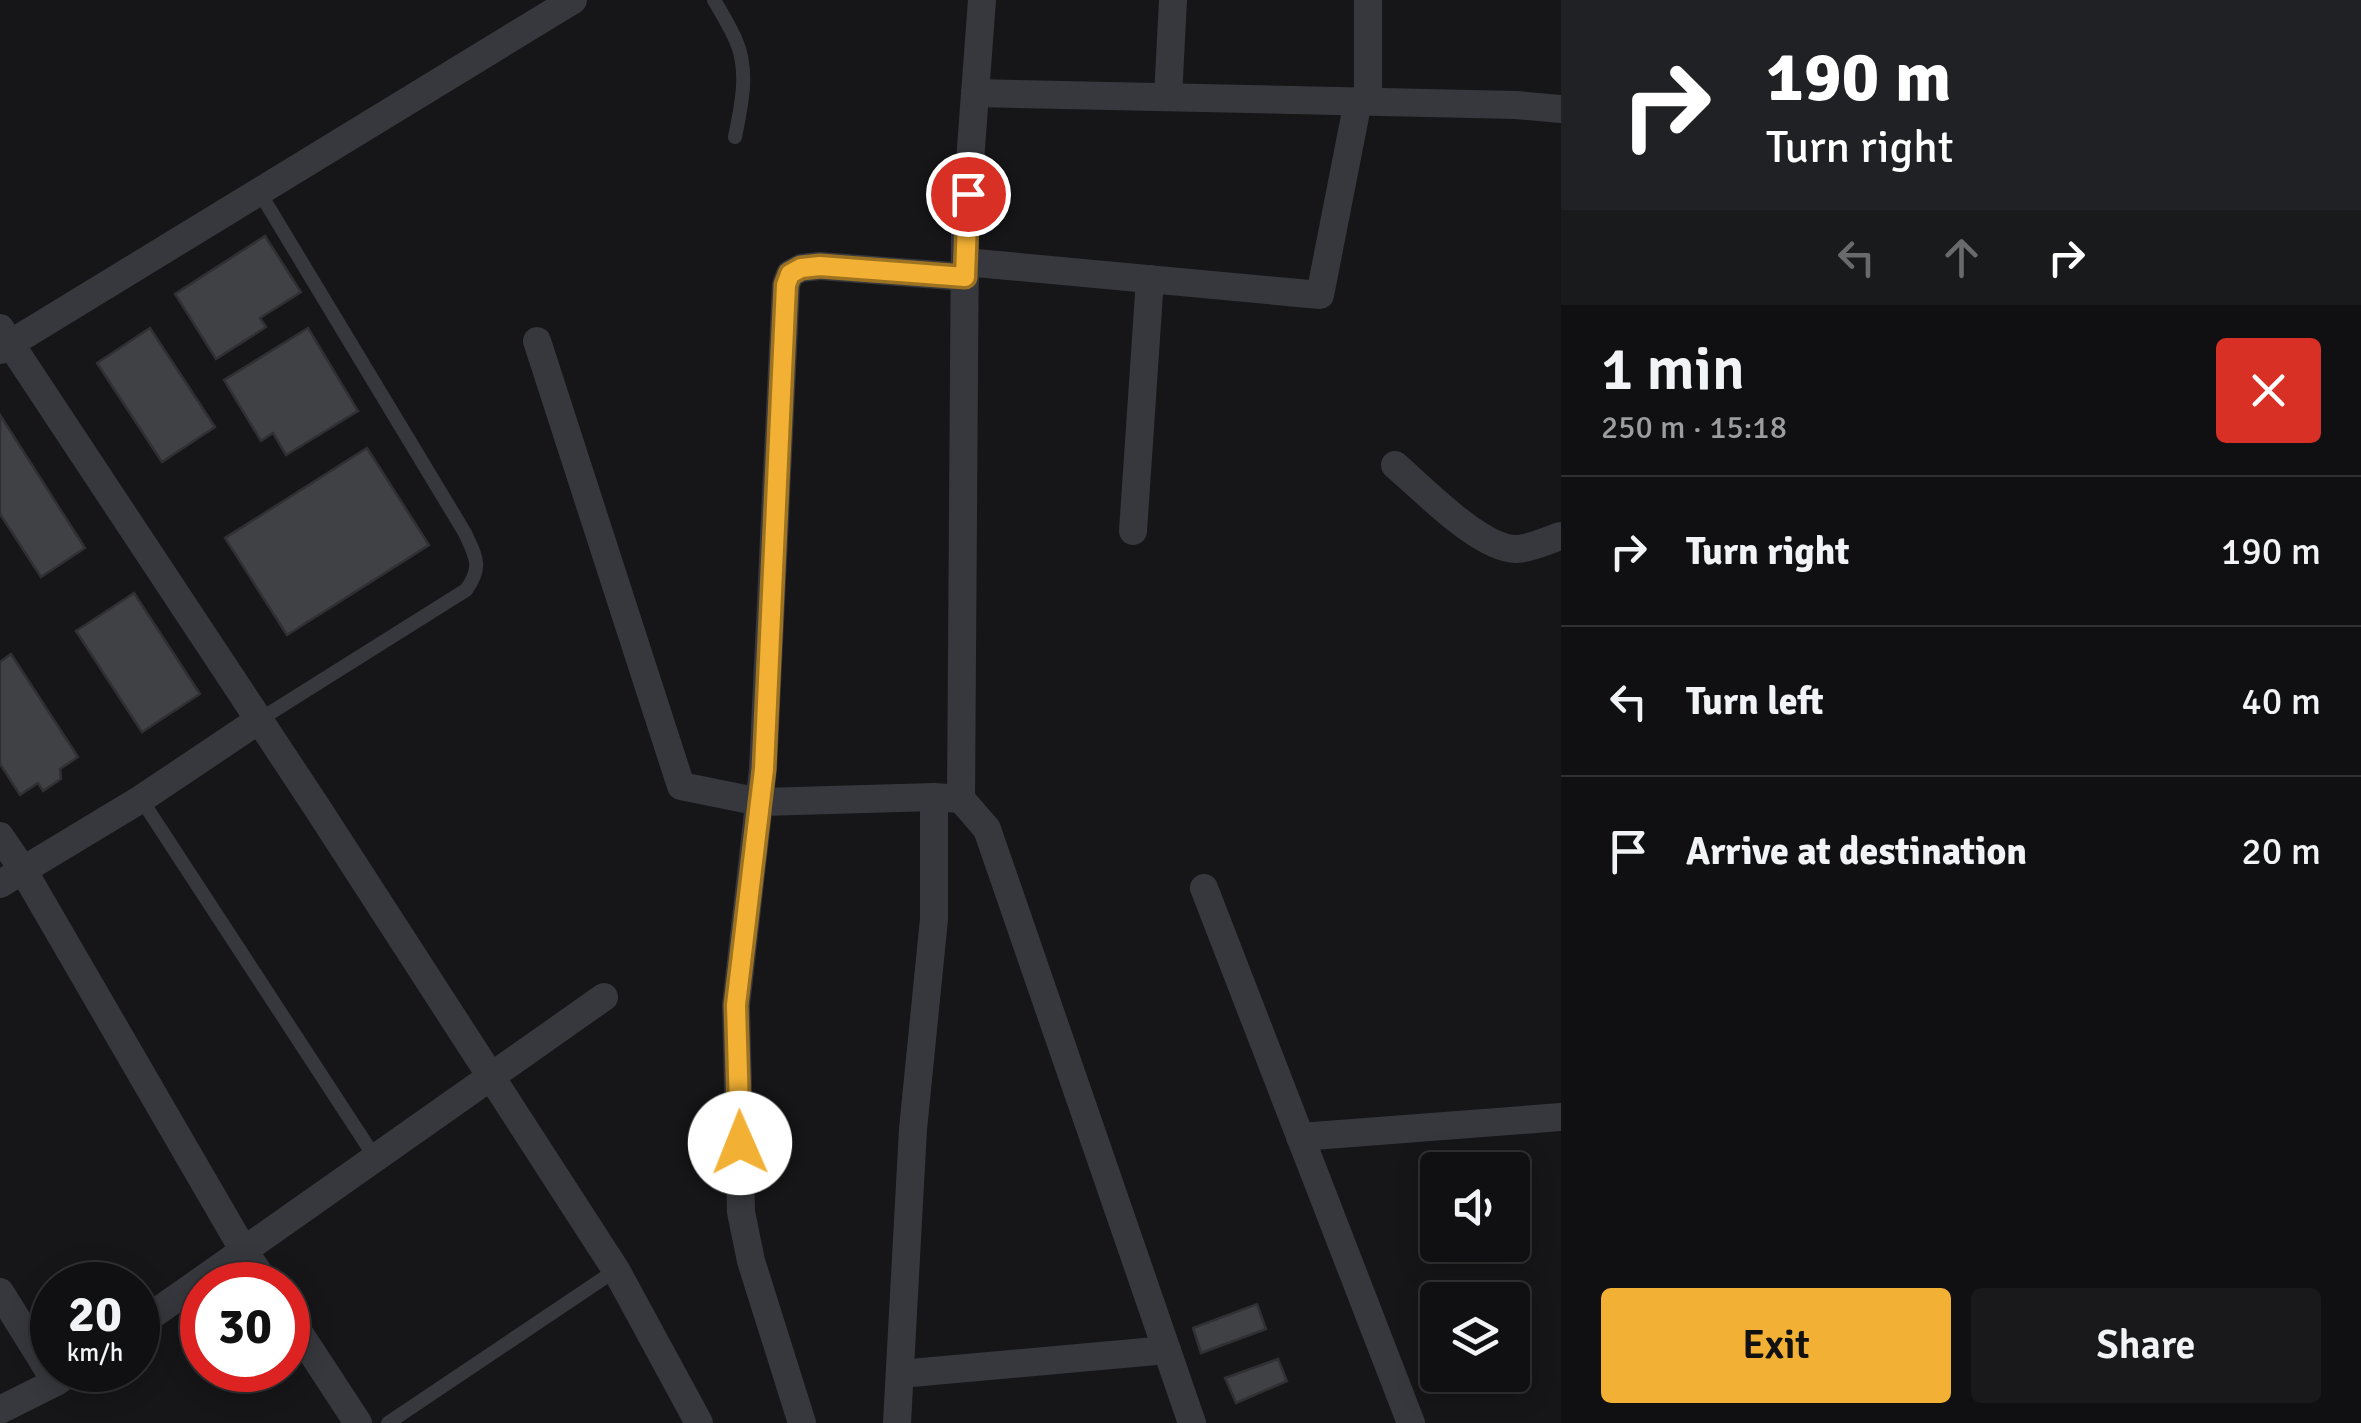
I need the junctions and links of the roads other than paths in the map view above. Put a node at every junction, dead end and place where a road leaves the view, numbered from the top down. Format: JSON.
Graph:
{"nodes":[{"id":1,"x":572,"y":0,"type":"edge"},
{"id":2,"x":714,"y":0,"type":"edge"},
{"id":3,"x":982,"y":0,"type":"edge"},
{"id":4,"x":1173,"y":0,"type":"edge"},
{"id":5,"x":1368,"y":0,"type":"edge"},
{"id":6,"x":976,"y":92,"type":"junction"},
{"id":7,"x":1168,"y":97,"type":"junction"},
{"id":8,"x":1363,"y":101,"type":"junction"},
{"id":9,"x":1561,"y":109,"type":"edge"},
{"id":10,"x":735,"y":137,"type":"dead end"},
{"id":11,"x":260,"y":193,"type":"junction"},
{"id":12,"x":965,"y":270,"type":"junction"},
{"id":13,"x":1150,"y":280,"type":"junction"},
{"id":14,"x":4,"y":341,"type":"edge"},
{"id":15,"x":537,"y":342,"type":"dead end"},
{"id":16,"x":1394,"y":465,"type":"dead end"},
{"id":17,"x":1134,"y":530,"type":"dead end"},
{"id":18,"x":1561,"y":536,"type":"edge"},
{"id":19,"x":259,"y":720,"type":"junction"},
{"id":20,"x":141,"y":798,"type":"junction"},
{"id":21,"x":948,"y":798,"type":"junction"},
{"id":22,"x":760,"y":802,"type":"junction"},
{"id":23,"x":0,"y":836,"type":"edge"},
{"id":24,"x":11,"y":877,"type":"edge"},
{"id":25,"x":1204,"y":888,"type":"dead end"},
{"id":26,"x":604,"y":997,"type":"dead end"},
{"id":27,"x":492,"y":1078,"type":"junction"},
{"id":28,"x":1561,"y":1117,"type":"edge"},
{"id":29,"x":1300,"y":1138,"type":"junction"},
{"id":30,"x":376,"y":1158,"type":"junction"},
{"id":31,"x":244,"y":1250,"type":"junction"},
{"id":32,"x":252,"y":1262,"type":"edge"},
{"id":33,"x":616,"y":1270,"type":"junction"},
{"id":34,"x":0,"y":1292,"type":"edge"},
{"id":35,"x":160,"y":1309,"type":"edge"},
{"id":36,"x":30,"y":1331,"type":"edge"},
{"id":37,"x":310,"y":1350,"type":"edge"},
{"id":38,"x":1167,"y":1350,"type":"junction"},
{"id":39,"x":900,"y":1374,"type":"junction"},
{"id":40,"x":34,"y":1392,"type":"edge"},
{"id":41,"x":0,"y":1410,"type":"edge"},
{"id":42,"x":358,"y":1423,"type":"edge"},
{"id":43,"x":388,"y":1423,"type":"edge"},
{"id":44,"x":699,"y":1423,"type":"edge"},
{"id":45,"x":802,"y":1423,"type":"edge"},
{"id":46,"x":897,"y":1423,"type":"edge"},
{"id":47,"x":1192,"y":1423,"type":"edge"},
{"id":48,"x":1411,"y":1423,"type":"edge"}],
"edges":[{"from":1,"to":11,"type":"street"},
{"from":2,"to":10,"type":"lane"},
{"from":3,"to":6,"type":"street"},
{"from":4,"to":7,"type":"street"},
{"from":5,"to":8,"type":"street"},
{"from":6,"to":7,"type":"street"},
{"from":6,"to":12,"type":"street"},
{"from":7,"to":8,"type":"street"},
{"from":8,"to":9,"type":"street"},
{"from":8,"to":13,"type":"street"},
{"from":11,"to":14,"type":"street"},
{"from":11,"to":19,"type":"lane"},
{"from":12,"to":13,"type":"street"},
{"from":12,"to":21,"type":"street"},
{"from":12,"to":22,"type":"street"},
{"from":13,"to":17,"type":"street"},
{"from":14,"to":19,"type":"street"},
{"from":15,"to":22,"type":"street"},
{"from":16,"to":18,"type":"street"},
{"from":19,"to":20,"type":"street"},
{"from":19,"to":27,"type":"street"},
{"from":20,"to":24,"type":"street"},
{"from":20,"to":30,"type":"lane"},
{"from":21,"to":22,"type":"street"},
{"from":21,"to":38,"type":"street"},
{"from":21,"to":39,"type":"street"},
{"from":22,"to":45,"type":"street"},
{"from":23,"to":24,"type":"street"},
{"from":24,"to":31,"type":"street"},
{"from":25,"to":29,"type":"street"},
{"from":26,"to":27,"type":"street"},
{"from":27,"to":30,"type":"street"},
{"from":27,"to":33,"type":"street"},
{"from":28,"to":29,"type":"street"},
{"from":29,"to":48,"type":"street"},
{"from":30,"to":31,"type":"street"},
{"from":31,"to":32,"type":"street"},
{"from":31,"to":35,"type":"street"},
{"from":33,"to":43,"type":"lane"},
{"from":33,"to":44,"type":"street"},
{"from":34,"to":36,"type":"street"},
{"from":37,"to":42,"type":"street"},
{"from":38,"to":39,"type":"street"},
{"from":38,"to":47,"type":"street"},
{"from":39,"to":46,"type":"street"},
{"from":40,"to":41,"type":"street"}]}
